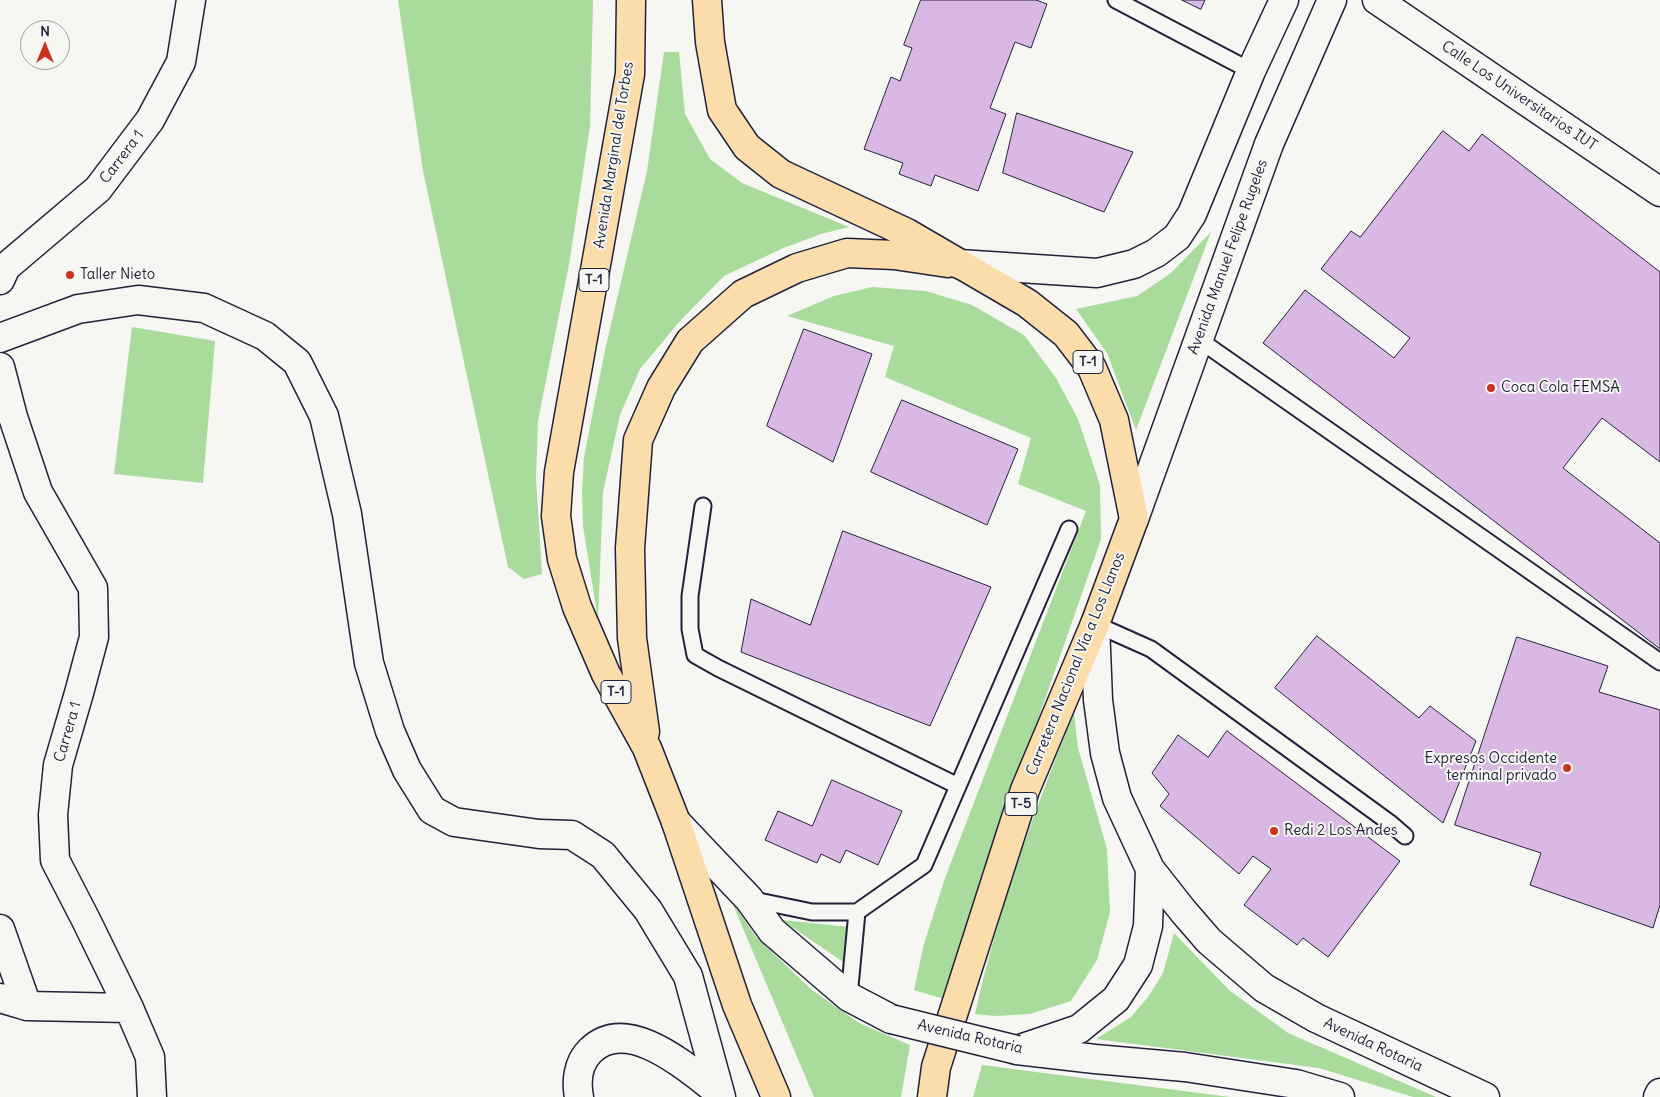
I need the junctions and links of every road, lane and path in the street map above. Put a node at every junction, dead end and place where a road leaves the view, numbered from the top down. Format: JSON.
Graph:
{"nodes":[{"id":1,"x":191,"y":0,"type":"edge"},
{"id":2,"x":631,"y":0,"type":"edge"},
{"id":3,"x":707,"y":0,"type":"edge"},
{"id":4,"x":1116,"y":0,"type":"edge"},
{"id":5,"x":1284,"y":0,"type":"edge"},
{"id":6,"x":1332,"y":0,"type":"edge"},
{"id":7,"x":1377,"y":0,"type":"edge"},
{"id":8,"x":1251,"y":71,"type":"junction"},
{"id":9,"x":1660,"y":192,"type":"edge"},
{"id":10,"x":959,"y":264,"type":"junction"},
{"id":11,"x":0,"y":280,"type":"edge"},
{"id":12,"x":0,"y":338,"type":"edge"},
{"id":13,"x":1198,"y":339,"type":"junction"},
{"id":14,"x":0,"y":367,"type":"edge"},
{"id":15,"x":703,"y":506,"type":"dead end"},
{"id":16,"x":1134,"y":518,"type":"junction"},
{"id":17,"x":1069,"y":529,"type":"dead end"},
{"id":18,"x":1095,"y":624,"type":"junction"},
{"id":19,"x":1660,"y":662,"type":"edge"},
{"id":20,"x":648,"y":748,"type":"junction"},
{"id":21,"x":958,"y":786,"type":"junction"},
{"id":22,"x":676,"y":822,"type":"junction"},
{"id":23,"x":1405,"y":836,"type":"dead end"},
{"id":24,"x":1150,"y":869,"type":"junction"},
{"id":25,"x":749,"y":899,"type":"junction"},
{"id":26,"x":857,"y":912,"type":"junction"},
{"id":27,"x":0,"y":929,"type":"edge"},
{"id":28,"x":849,"y":997,"type":"junction"},
{"id":29,"x":0,"y":998,"type":"edge"},
{"id":30,"x":27,"y":1006,"type":"junction"},
{"id":31,"x":129,"y":1008,"type":"junction"},
{"id":32,"x":1017,"y":1050,"type":"junction"},
{"id":33,"x":1660,"y":1093,"type":"edge"},
{"id":34,"x":721,"y":1095,"type":"edge"},
{"id":35,"x":152,"y":1097,"type":"edge"},
{"id":36,"x":579,"y":1097,"type":"edge"},
{"id":37,"x":776,"y":1097,"type":"edge"},
{"id":38,"x":932,"y":1097,"type":"edge"},
{"id":39,"x":1340,"y":1097,"type":"edge"},
{"id":40,"x":1485,"y":1097,"type":"edge"},
{"id":41,"x":1658,"y":1097,"type":"edge"}],
"edges":[{"from":1,"to":11,"type":"street","name":"Carrera 1"},
{"from":2,"to":20,"type":"highway","name":"Avenida Marginal del Torbes","number":"T-1"},
{"from":3,"to":10,"type":"highway","number":"T-1"},
{"from":4,"to":8,"type":"lane"},
{"from":5,"to":8,"type":"street"},
{"from":6,"to":13,"type":"street","name":"Avenida Manuel Felipe Rugeles"},
{"from":7,"to":9,"type":"street","name":"Calle Los Universitarios IUT"},
{"from":8,"to":10,"type":"street"},
{"from":10,"to":16,"type":"highway","number":"T-1"},
{"from":10,"to":20,"type":"highway"},
{"from":12,"to":34,"type":"street"},
{"from":13,"to":16,"type":"street","name":"Avenida Manuel Felipe Rugeles"},
{"from":13,"to":19,"type":"lane"},
{"from":14,"to":31,"type":"street","name":"Carrera 1"},
{"from":15,"to":21,"type":"lane"},
{"from":16,"to":18,"type":"highway","name":"Carretera Nacional Vía a Los Llanos","number":"T-5"},
{"from":17,"to":21,"type":"lane"},
{"from":18,"to":23,"type":"lane"},
{"from":18,"to":24,"type":"street","name":"Avenida Rotaria"},
{"from":18,"to":38,"type":"highway","name":"Carretera Nacional Vía a Los Llanos","number":"T-5"},
{"from":20,"to":22,"type":"highway","name":"Avenida Marginal del Torbes","number":"T-1"},
{"from":21,"to":26,"type":"lane"},
{"from":22,"to":25,"type":"street","name":"Avenida Rotaria"},
{"from":22,"to":37,"type":"highway"},
{"from":24,"to":32,"type":"street"},
{"from":24,"to":40,"type":"street","name":"Avenida Rotaria"},
{"from":25,"to":26,"type":"lane"},
{"from":25,"to":28,"type":"street","name":"Avenida Rotaria"},
{"from":26,"to":28,"type":"lane"},
{"from":27,"to":30,"type":"street"},
{"from":28,"to":32,"type":"street","name":"Avenida Rotaria","bridge":true},
{"from":29,"to":30,"type":"street"},
{"from":30,"to":31,"type":"street"},
{"from":31,"to":35,"type":"street","name":"Carrera 1"},
{"from":32,"to":39,"type":"street","name":"Avenida Rotaria"},
{"from":33,"to":41,"type":"street"},
{"from":34,"to":36,"type":"street"}]}
